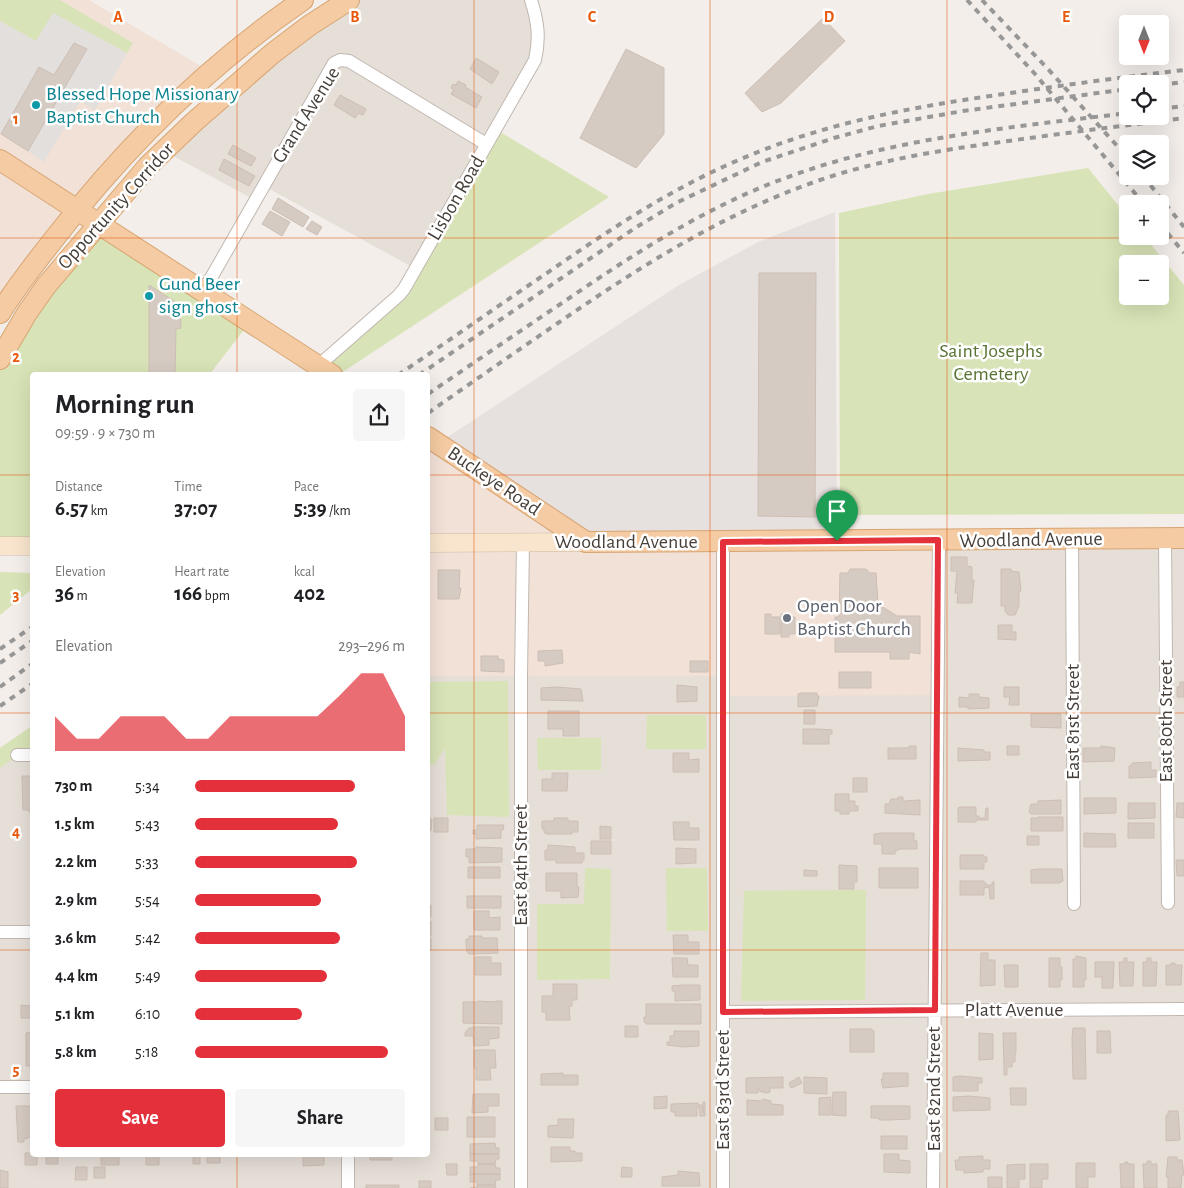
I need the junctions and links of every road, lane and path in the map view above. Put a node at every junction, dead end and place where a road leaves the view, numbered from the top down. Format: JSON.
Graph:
{"nodes":[{"id":1,"x":303,"y":0,"type":"edge"},
{"id":2,"x":349,"y":0,"type":"edge"},
{"id":3,"x":531,"y":0,"type":"edge"},
{"id":4,"x":486,"y":144,"type":"junction"},
{"id":5,"x":0,"y":160,"type":"edge"},
{"id":6,"x":77,"y":210,"type":"junction"},
{"id":7,"x":98,"y":223,"type":"junction"},
{"id":8,"x":203,"y":292,"type":"junction"},
{"id":9,"x":0,"y":313,"type":"edge"},
{"id":10,"x":0,"y":359,"type":"edge"},
{"id":11,"x":325,"y":370,"type":"edge"},
{"id":12,"x":432,"y":440,"type":"edge"},
{"id":13,"x":1175,"y":538,"type":"edge"},
{"id":14,"x":1072,"y":539,"type":"junction"},
{"id":15,"x":938,"y":540,"type":"junction"},
{"id":16,"x":586,"y":542,"type":"junction"},
{"id":17,"x":723,"y":542,"type":"junction"},
{"id":18,"x":430,"y":543,"type":"edge"},
{"id":19,"x":523,"y":543,"type":"junction"},
{"id":20,"x":0,"y":546,"type":"edge"},
{"id":21,"x":30,"y":546,"type":"edge"},
{"id":22,"x":17,"y":755,"type":"dead end"},
{"id":23,"x":30,"y":755,"type":"edge"},
{"id":24,"x":1168,"y":903,"type":"dead end"},
{"id":25,"x":1074,"y":904,"type":"dead end"},
{"id":26,"x":0,"y":932,"type":"edge"},
{"id":27,"x":30,"y":932,"type":"edge"},
{"id":28,"x":1184,"y":1009,"type":"edge"},
{"id":29,"x":935,"y":1010,"type":"junction"},
{"id":30,"x":723,"y":1012,"type":"junction"},
{"id":31,"x":0,"y":1087,"type":"edge"},
{"id":32,"x":30,"y":1087,"type":"edge"},
{"id":33,"x":348,"y":1157,"type":"edge"},
{"id":34,"x":348,"y":1188,"type":"edge"},
{"id":35,"x":521,"y":1188,"type":"edge"},
{"id":36,"x":723,"y":1188,"type":"edge"},
{"id":37,"x":933,"y":1188,"type":"edge"}],
"edges":[{"from":1,"to":6,"type":"main road","name":"Opportunity Corridor"},
{"from":2,"to":7,"type":"main road","name":"Opportunity Corridor"},
{"from":3,"to":4,"type":"street","name":"Lisbon Road"},
{"from":4,"to":8,"type":"street","name":"Grand Avenue"},
{"from":4,"to":11,"type":"street","name":"Lisbon Road"},
{"from":5,"to":6,"type":"main road"},
{"from":6,"to":7,"type":"main road"},
{"from":6,"to":9,"type":"main road","name":"Opportunity Corridor"},
{"from":7,"to":8,"type":"main road"},
{"from":7,"to":10,"type":"main road","name":"Opportunity Corridor"},
{"from":8,"to":11,"type":"main road"},
{"from":12,"to":16,"type":"main road","name":"Buckeye Road"},
{"from":13,"to":14,"type":"main road","name":"Woodland Avenue"},
{"from":13,"to":24,"type":"street","name":"East 80th Street"},
{"from":14,"to":15,"type":"main road","name":"Woodland Avenue"},
{"from":14,"to":25,"type":"street","name":"East 81st Street"},
{"from":15,"to":17,"type":"main road","name":"Woodland Avenue"},
{"from":15,"to":29,"type":"street","name":"East 82nd Street"},
{"from":16,"to":17,"type":"main road","name":"Woodland Avenue"},
{"from":16,"to":19,"type":"main road","name":"Woodland Avenue"},
{"from":17,"to":30,"type":"street","name":"East 83rd Street"},
{"from":18,"to":19,"type":"main road","name":"Woodland Avenue"},
{"from":19,"to":35,"type":"street","name":"East 84th Street"},
{"from":20,"to":21,"type":"main road"},
{"from":22,"to":23,"type":"street"},
{"from":26,"to":27,"type":"street"},
{"from":28,"to":29,"type":"street","name":"Platt Avenue"},
{"from":29,"to":30,"type":"street","name":"Platt Avenue"},
{"from":29,"to":37,"type":"street","name":"East 82nd Street"},
{"from":30,"to":36,"type":"street","name":"East 83rd Street"},
{"from":31,"to":32,"type":"street"},
{"from":33,"to":34,"type":"street"}]}
